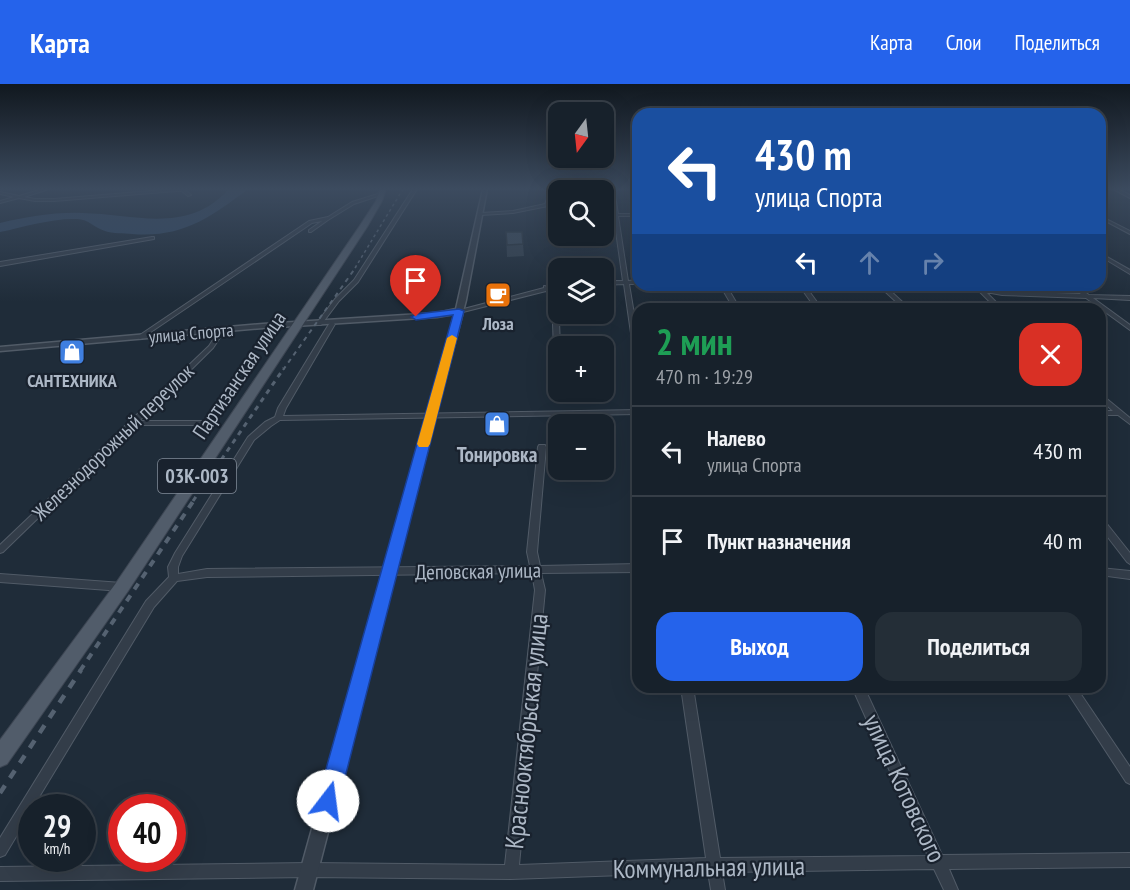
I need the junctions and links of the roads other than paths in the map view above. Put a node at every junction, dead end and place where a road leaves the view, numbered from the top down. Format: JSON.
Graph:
{"nodes":[{"id":1,"x":304,"y":227,"type":"edge"},
{"id":2,"x":317,"y":227,"type":"edge"},
{"id":3,"x":360,"y":227,"type":"edge"},
{"id":4,"x":391,"y":227,"type":"edge"},
{"id":5,"x":478,"y":227,"type":"edge"},
{"id":6,"x":617,"y":227,"type":"edge"},
{"id":7,"x":311,"y":231,"type":"dead end"},
{"id":8,"x":152,"y":238,"type":"dead end"},
{"id":9,"x":1106,"y":258,"type":"edge"},
{"id":10,"x":0,"y":264,"type":"edge"},
{"id":11,"x":1130,"y":272,"type":"edge"},
{"id":12,"x":614,"y":282,"type":"edge"},
{"id":13,"x":625,"y":282,"type":"junction"},
{"id":14,"x":632,"y":282,"type":"edge"},
{"id":15,"x":546,"y":287,"type":"joint"},
{"id":16,"x":888,"y":291,"type":"edge"},
{"id":17,"x":982,"y":291,"type":"edge"},
{"id":18,"x":994,"y":291,"type":"edge"},
{"id":19,"x":1080,"y":291,"type":"edge"},
{"id":20,"x":1087,"y":297,"type":"junction"},
{"id":21,"x":1130,"y":298,"type":"edge"},
{"id":22,"x":900,"y":303,"type":"edge"},
{"id":23,"x":994,"y":303,"type":"edge"},
{"id":24,"x":1095,"y":303,"type":"edge"},
{"id":25,"x":459,"y":311,"type":"junction"},
{"id":26,"x":1106,"y":311,"type":"edge"},
{"id":27,"x":298,"y":324,"type":"junction"},
{"id":28,"x":319,"y":324,"type":"junction"},
{"id":29,"x":332,"y":324,"type":"junction"},
{"id":30,"x":632,"y":325,"type":"edge"},
{"id":31,"x":1130,"y":328,"type":"edge"},
{"id":32,"x":222,"y":330,"type":"junction"},
{"id":33,"x":556,"y":336,"type":"edge"},
{"id":34,"x":140,"y":337,"type":"junction"},
{"id":35,"x":0,"y":349,"type":"edge"},
{"id":36,"x":1106,"y":401,"type":"edge"},
{"id":37,"x":632,"y":412,"type":"edge"},
{"id":38,"x":1106,"y":413,"type":"edge"},
{"id":39,"x":1120,"y":413,"type":"junction"},
{"id":40,"x":432,"y":415,"type":"junction"},
{"id":41,"x":1130,"y":415,"type":"edge"},
{"id":42,"x":279,"y":418,"type":"junction"},
{"id":43,"x":1130,"y":422,"type":"edge"},
{"id":44,"x":134,"y":423,"type":"junction"},
{"id":45,"x":213,"y":423,"type":"dead end"},
{"id":46,"x":542,"y":447,"type":"dead end"},
{"id":47,"x":1106,"y":529,"type":"edge"},
{"id":48,"x":0,"y":550,"type":"edge"},
{"id":49,"x":1130,"y":560,"type":"edge"},
{"id":50,"x":632,"y":568,"type":"edge"},
{"id":51,"x":536,"y":571,"type":"junction"},
{"id":52,"x":389,"y":573,"type":"junction"},
{"id":53,"x":1106,"y":573,"type":"edge"},
{"id":54,"x":1130,"y":575,"type":"edge"},
{"id":55,"x":0,"y":578,"type":"edge"},
{"id":56,"x":174,"y":578,"type":"junction"},
{"id":57,"x":122,"y":587,"type":"junction"},
{"id":58,"x":688,"y":693,"type":"edge"},
{"id":59,"x":861,"y":693,"type":"edge"},
{"id":60,"x":1074,"y":693,"type":"edge"},
{"id":61,"x":0,"y":757,"type":"edge"},
{"id":62,"x":1130,"y":778,"type":"edge"},
{"id":63,"x":0,"y":850,"type":"edge"},
{"id":64,"x":1130,"y":860,"type":"edge"},
{"id":65,"x":940,"y":863,"type":"junction"},
{"id":66,"x":714,"y":865,"type":"junction"},
{"id":67,"x":309,"y":870,"type":"junction"},
{"id":68,"x":511,"y":872,"type":"junction"},
{"id":69,"x":0,"y":874,"type":"edge"},
{"id":70,"x":304,"y":890,"type":"edge"},
{"id":71,"x":718,"y":890,"type":"edge"},
{"id":72,"x":951,"y":890,"type":"edge"}],
"edges":[{"from":1,"to":34,"type":"street"},
{"from":2,"to":7,"type":"street"},
{"from":3,"to":27,"type":"main road","name":"Партизанская улица","number":"03К-003"},
{"from":4,"to":28,"type":"street","name":"Партизанская улица"},
{"from":5,"to":25,"type":"street"},
{"from":6,"to":13,"type":"street"},
{"from":8,"to":10,"type":"street"},
{"from":9,"to":11,"type":"street"},
{"from":12,"to":13,"type":"street"},
{"from":13,"to":14,"type":"street"},
{"from":13,"to":30,"type":"street"},
{"from":15,"to":25,"type":"street","name":"улица Спорта"},
{"from":15,"to":33,"type":"street"},
{"from":16,"to":22,"type":"street"},
{"from":17,"to":23,"type":"street"},
{"from":18,"to":20,"type":"street"},
{"from":19,"to":20,"type":"street"},
{"from":20,"to":21,"type":"street"},
{"from":20,"to":24,"type":"street"},
{"from":25,"to":29,"type":"street","name":"улица Спорта"},
{"from":25,"to":40,"type":"street"},
{"from":26,"to":31,"type":"street"},
{"from":27,"to":28,"type":"street","name":"улица Спорта"},
{"from":27,"to":32,"type":"street","name":"улица Спорта"},
{"from":27,"to":57,"type":"main road","name":"Партизанская улица","number":"03К-003"},
{"from":28,"to":29,"type":"street","name":"улица Спорта"},
{"from":29,"to":42,"type":"street"},
{"from":32,"to":34,"type":"street","name":"улица Спорта"},
{"from":32,"to":44,"type":"street","name":"Железнодорожный переулок"},
{"from":34,"to":35,"type":"street","name":"улица Спорта"},
{"from":36,"to":39,"type":"street"},
{"from":37,"to":40,"type":"street"},
{"from":38,"to":39,"type":"street"},
{"from":39,"to":41,"type":"street"},
{"from":39,"to":43,"type":"street"},
{"from":40,"to":42,"type":"street"},
{"from":40,"to":52,"type":"street"},
{"from":42,"to":56,"type":"street"},
{"from":44,"to":45,"type":"street"},
{"from":44,"to":48,"type":"street","name":"Железнодорожный переулок"},
{"from":46,"to":51,"type":"street","name":"Краснооктябрьская улица"},
{"from":47,"to":49,"type":"street"},
{"from":50,"to":51,"type":"street","name":"Деповская улица"},
{"from":51,"to":52,"type":"street","name":"Деповская улица"},
{"from":51,"to":68,"type":"street","name":"Краснооктябрьская улица"},
{"from":52,"to":56,"type":"street","name":"Деповская улица"},
{"from":52,"to":67,"type":"street"},
{"from":53,"to":54,"type":"street"},
{"from":55,"to":57,"type":"street"},
{"from":56,"to":63,"type":"street"},
{"from":57,"to":61,"type":"main road","name":"Партизанская улица","number":"03К-003"},
{"from":58,"to":66,"type":"street"},
{"from":59,"to":65,"type":"street","name":"улица Котовского"},
{"from":60,"to":62,"type":"street"},
{"from":64,"to":65,"type":"street","name":"Коммунальная улица"},
{"from":65,"to":66,"type":"street","name":"Коммунальная улица"},
{"from":65,"to":72,"type":"street","name":"улица Котовского"},
{"from":66,"to":68,"type":"street","name":"Коммунальная улица"},
{"from":66,"to":71,"type":"street"},
{"from":67,"to":68,"type":"street","name":"Коммунальная улица"},
{"from":67,"to":69,"type":"street","name":"Коммунальная улица"},
{"from":67,"to":70,"type":"street"}]}
